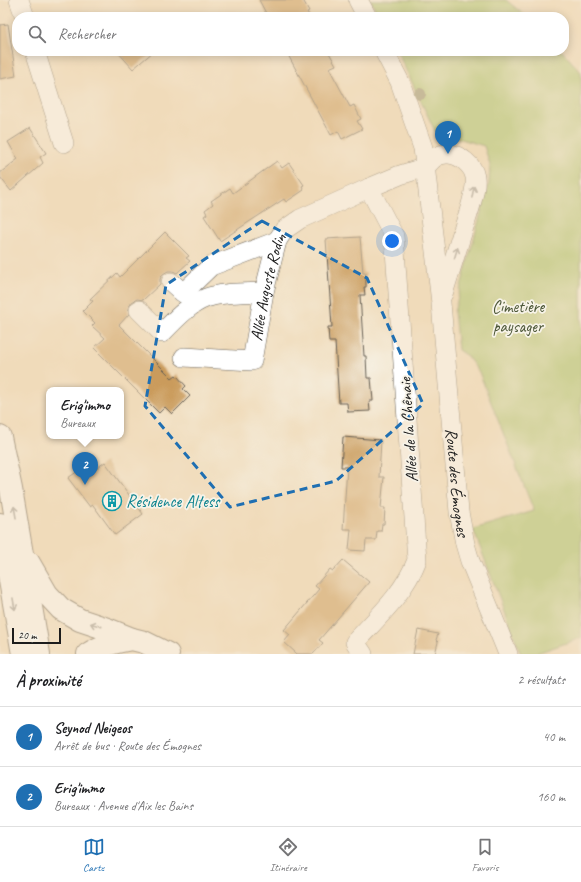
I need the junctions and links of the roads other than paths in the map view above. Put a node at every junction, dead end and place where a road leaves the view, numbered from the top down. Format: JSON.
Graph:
{"nodes":[{"id":1,"x":19,"y":0,"type":"edge"},
{"id":2,"x":358,"y":0,"type":"edge"},
{"id":3,"x":23,"y":12,"type":"edge"},
{"id":4,"x":364,"y":12,"type":"edge"},
{"id":5,"x":37,"y":56,"type":"edge"},
{"id":6,"x":387,"y":56,"type":"edge"},
{"id":7,"x":64,"y":143,"type":"dead end"},
{"id":8,"x":426,"y":167,"type":"junction"},
{"id":9,"x":369,"y":188,"type":"junction"},
{"id":10,"x":277,"y":241,"type":"junction"},
{"id":11,"x":171,"y":282,"type":"dead end"},
{"id":12,"x":264,"y":292,"type":"junction"},
{"id":13,"x":441,"y":303,"type":"junction"},
{"id":14,"x":140,"y":310,"type":"dead end"},
{"id":15,"x":184,"y":357,"type":"dead end"},
{"id":16,"x":0,"y":437,"type":"edge"},
{"id":17,"x":0,"y":524,"type":"edge"},
{"id":18,"x":22,"y":551,"type":"junction"},
{"id":19,"x":132,"y":639,"type":"junction"},
{"id":20,"x":355,"y":650,"type":"edge"},
{"id":21,"x":23,"y":654,"type":"edge"},
{"id":22,"x":39,"y":654,"type":"edge"},
{"id":23,"x":88,"y":654,"type":"edge"},
{"id":24,"x":168,"y":654,"type":"edge"},
{"id":25,"x":508,"y":654,"type":"edge"}],
"edges":[{"from":1,"to":3,"type":"street"},
{"from":2,"to":4,"type":"street"},
{"from":5,"to":7,"type":"street"},
{"from":6,"to":8,"type":"street","name":"Route des Émognes"},
{"from":8,"to":9,"type":"street","name":"Allée Auguste Rodin"},
{"from":8,"to":13,"type":"street","name":"Route des Émognes"},
{"from":13,"to":8,"type":"street","name":"Route des Émognes","one_way":true},
{"from":9,"to":10,"type":"street","name":"Allée Auguste Rodin"},
{"from":9,"to":20,"type":"street","name":"Allée de la Chênaie"},
{"from":10,"to":11,"type":"street"},
{"from":10,"to":12,"type":"street","name":"Allée Auguste Rodin"},
{"from":12,"to":14,"type":"street"},
{"from":12,"to":15,"type":"street","name":"Allée Auguste Rodin"},
{"from":13,"to":25,"type":"street","name":"Route des Émognes"},
{"from":18,"to":16,"type":"main road","one_way":true},
{"from":17,"to":21,"type":"main road","one_way":true},
{"from":19,"to":18,"type":"main road","one_way":true},
{"from":18,"to":22,"type":"main road"},
{"from":19,"to":23,"type":"main road"},
{"from":19,"to":24,"type":"main road"}]}
